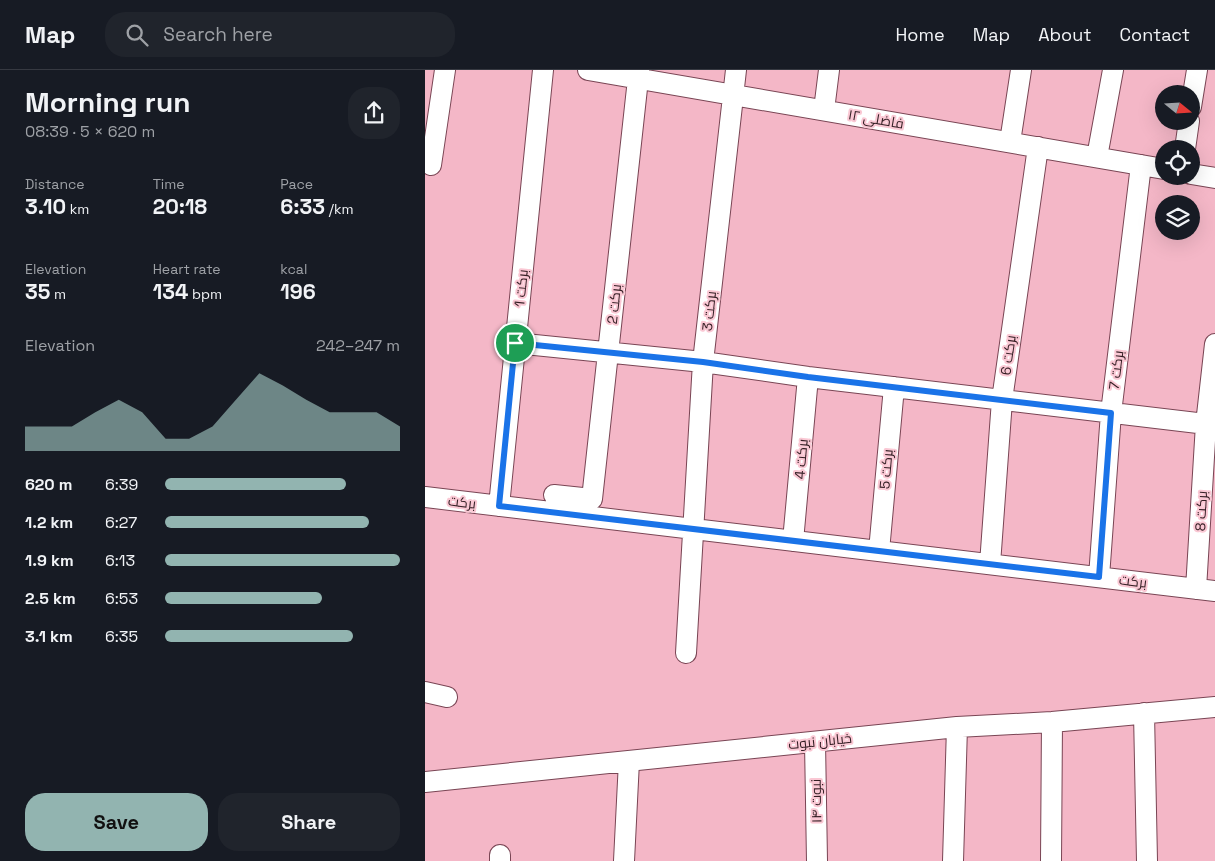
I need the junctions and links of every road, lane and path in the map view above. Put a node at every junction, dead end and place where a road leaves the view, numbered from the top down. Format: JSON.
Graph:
{"nodes":[{"id":1,"x":445,"y":70,"type":"edge"},
{"id":2,"x":543,"y":70,"type":"edge"},
{"id":3,"x":588,"y":70,"type":"edge"},
{"id":4,"x":737,"y":70,"type":"edge"},
{"id":5,"x":829,"y":70,"type":"edge"},
{"id":6,"x":1021,"y":70,"type":"edge"},
{"id":7,"x":1113,"y":70,"type":"edge"},
{"id":8,"x":1197,"y":70,"type":"edge"},
{"id":9,"x":638,"y":74,"type":"edge"},
{"id":10,"x":1195,"y":85,"type":"edge"},
{"id":11,"x":733,"y":95,"type":"junction"},
{"id":12,"x":824,"y":110,"type":"junction"},
{"id":13,"x":1009,"y":142,"type":"junction"},
{"id":14,"x":1038,"y":147,"type":"junction"},
{"id":15,"x":1097,"y":157,"type":"junction"},
{"id":16,"x":431,"y":165,"type":"dead end"},
{"id":17,"x":1141,"y":165,"type":"junction"},
{"id":18,"x":1155,"y":167,"type":"edge"},
{"id":19,"x":1200,"y":176,"type":"edge"},
{"id":20,"x":1215,"y":178,"type":"edge"},
{"id":21,"x":515,"y":343,"type":"junction"},
{"id":22,"x":1215,"y":344,"type":"edge"},
{"id":23,"x":609,"y":354,"type":"junction"},
{"id":24,"x":703,"y":362,"type":"junction"},
{"id":25,"x":808,"y":377,"type":"junction"},
{"id":26,"x":894,"y":387,"type":"junction"},
{"id":27,"x":1002,"y":400,"type":"junction"},
{"id":28,"x":1111,"y":413,"type":"junction"},
{"id":29,"x":1210,"y":424,"type":"edge"},
{"id":30,"x":554,"y":495,"type":"dead end"},
{"id":31,"x":425,"y":497,"type":"edge"},
{"id":32,"x":499,"y":506,"type":"junction"},
{"id":33,"x":692,"y":529,"type":"junction"},
{"id":34,"x":793,"y":541,"type":"junction"},
{"id":35,"x":879,"y":551,"type":"junction"},
{"id":36,"x":989,"y":564,"type":"junction"},
{"id":37,"x":1099,"y":577,"type":"junction"},
{"id":38,"x":1206,"y":590,"type":"edge"},
{"id":39,"x":686,"y":652,"type":"dead end"},
{"id":40,"x":425,"y":692,"type":"edge"},
{"id":41,"x":447,"y":697,"type":"dead end"},
{"id":42,"x":1215,"y":707,"type":"edge"},
{"id":43,"x":1144,"y":713,"type":"junction"},
{"id":44,"x":1052,"y":722,"type":"junction"},
{"id":45,"x":957,"y":727,"type":"junction"},
{"id":46,"x":815,"y":742,"type":"junction"},
{"id":47,"x":629,"y":761,"type":"junction"},
{"id":48,"x":425,"y":782,"type":"edge"},
{"id":49,"x":624,"y":861,"type":"edge"},
{"id":50,"x":817,"y":861,"type":"edge"},
{"id":51,"x":953,"y":861,"type":"edge"},
{"id":52,"x":1051,"y":861,"type":"edge"},
{"id":53,"x":1147,"y":861,"type":"edge"}],
"edges":[{"from":1,"to":16,"type":"street"},
{"from":2,"to":21,"type":"street","name":"برکت 1"},
{"from":3,"to":9,"type":"street","name":"فاضلی ۱۲"},
{"from":4,"to":11,"type":"street","name":"برکت 3"},
{"from":5,"to":12,"type":"street"},
{"from":6,"to":13,"type":"street"},
{"from":7,"to":15,"type":"street"},
{"from":8,"to":10,"type":"street"},
{"from":9,"to":11,"type":"street","name":"فاضلی ۱۲"},
{"from":9,"to":23,"type":"street","name":"برکت 2"},
{"from":11,"to":12,"type":"street","name":"فاضلی ۱۲"},
{"from":11,"to":24,"type":"street","name":"برکت 3"},
{"from":12,"to":13,"type":"street","name":"فاضلی ۱۲"},
{"from":13,"to":14,"type":"street","name":"فاضلی ۱۲"},
{"from":14,"to":15,"type":"street","name":"فاضلی ۱۲"},
{"from":14,"to":27,"type":"street","name":"برکت 6"},
{"from":15,"to":17,"type":"street","name":"فاضلی ۱۲"},
{"from":17,"to":18,"type":"street","name":"فاضلی ۱۲"},
{"from":17,"to":28,"type":"street","name":"برکت 7"},
{"from":19,"to":20,"type":"street"},
{"from":21,"to":23,"type":"street"},
{"from":21,"to":32,"type":"street","name":"برکت 1"},
{"from":22,"to":29,"type":"street","name":"برکت 8"},
{"from":23,"to":24,"type":"street"},
{"from":23,"to":30,"type":"street","name":"برکت 2"},
{"from":24,"to":25,"type":"street"},
{"from":24,"to":33,"type":"street","name":"برکت 3"},
{"from":25,"to":26,"type":"street"},
{"from":25,"to":34,"type":"street","name":"برکت 4"},
{"from":26,"to":27,"type":"street"},
{"from":26,"to":35,"type":"street","name":"برکت 5"},
{"from":27,"to":28,"type":"street"},
{"from":27,"to":36,"type":"street","name":"برکت 6"},
{"from":28,"to":29,"type":"street"},
{"from":28,"to":37,"type":"street","name":"برکت 7"},
{"from":29,"to":38,"type":"street","name":"برکت 8"},
{"from":31,"to":32,"type":"street","name":"برکت"},
{"from":32,"to":33,"type":"street","name":"برکت"},
{"from":33,"to":34,"type":"street","name":"برکت"},
{"from":33,"to":39,"type":"street","name":"برکت 3"},
{"from":34,"to":35,"type":"street","name":"برکت"},
{"from":35,"to":36,"type":"street","name":"برکت"},
{"from":36,"to":37,"type":"street","name":"برکت"},
{"from":37,"to":38,"type":"street","name":"برکت"},
{"from":40,"to":41,"type":"street"},
{"from":42,"to":43,"type":"street","name":"خیابان نبوت"},
{"from":43,"to":44,"type":"street","name":"خیابان نبوت"},
{"from":43,"to":53,"type":"street"},
{"from":44,"to":45,"type":"street","name":"خیابان نبوت"},
{"from":44,"to":52,"type":"street"},
{"from":45,"to":46,"type":"street","name":"خیابان نبوت"},
{"from":45,"to":51,"type":"street"},
{"from":46,"to":47,"type":"street","name":"خیابان نبوت"},
{"from":46,"to":50,"type":"street","name":"نبوت ۱۴"},
{"from":47,"to":48,"type":"street","name":"خیابان نبوت"},
{"from":47,"to":49,"type":"street"}]}
